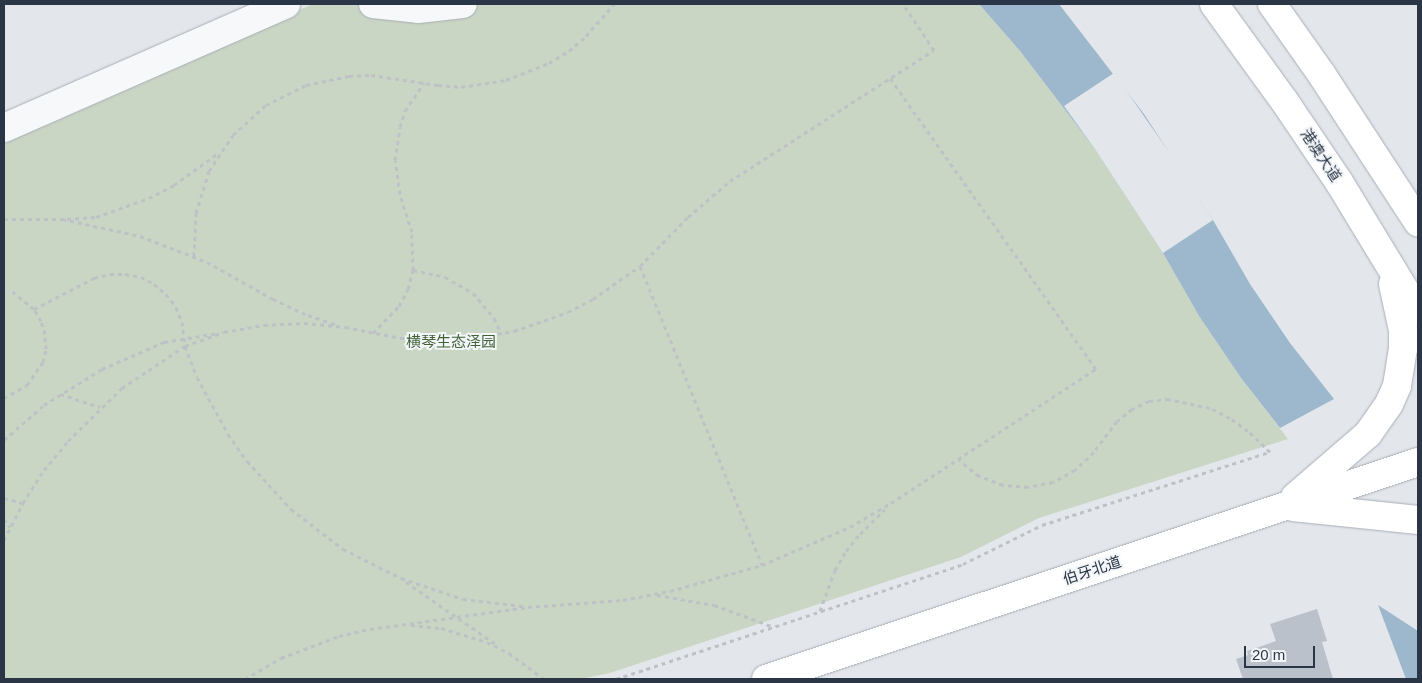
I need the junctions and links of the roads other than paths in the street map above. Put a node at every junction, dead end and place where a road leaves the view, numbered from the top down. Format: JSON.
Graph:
{"nodes":[{"id":1,"x":286,"y":4,"type":"edge"},
{"id":2,"x":373,"y":4,"type":"edge"},
{"id":3,"x":463,"y":4,"type":"edge"},
{"id":4,"x":1214,"y":4,"type":"edge"},
{"id":5,"x":1272,"y":4,"type":"edge"},
{"id":6,"x":4,"y":128,"type":"edge"},
{"id":7,"x":1418,"y":222,"type":"edge"},
{"id":8,"x":1388,"y":262,"type":"junction"},
{"id":9,"x":1418,"y":312,"type":"edge"},
{"id":10,"x":1418,"y":462,"type":"edge"},
{"id":11,"x":1284,"y":506,"type":"junction"},
{"id":12,"x":1418,"y":520,"type":"edge"},
{"id":13,"x":810,"y":672,"type":"edge"},
{"id":14,"x":766,"y":679,"type":"edge"}],
"edges":[{"from":1,"to":6,"type":"street"},
{"from":2,"to":3,"type":"street"},
{"from":4,"to":8,"type":"main road","name":"港澳大道"},
{"from":5,"to":7,"type":"main road"},
{"from":8,"to":9,"type":"main road","name":"港澳大道"},
{"from":8,"to":11,"type":"main road"},
{"from":10,"to":11,"type":"main road","name":"伯牙北道"},
{"from":11,"to":12,"type":"main road"},
{"from":11,"to":13,"type":"main road","name":"伯牙北道"},
{"from":13,"to":14,"type":"main road","name":"伯牙北道"}]}
